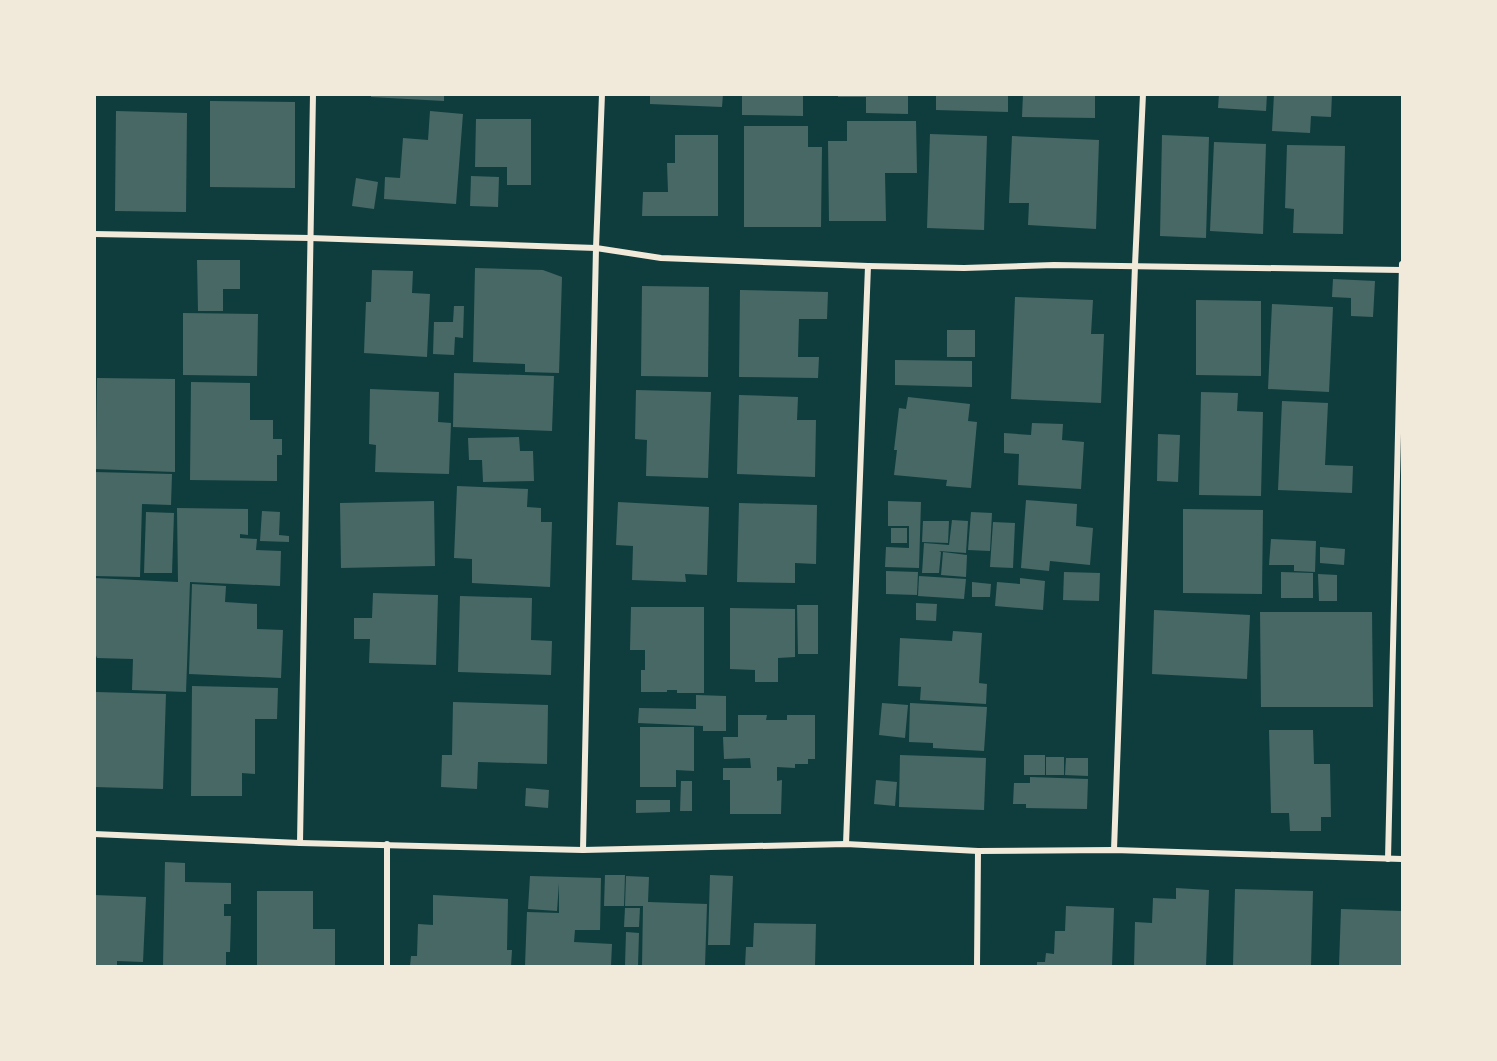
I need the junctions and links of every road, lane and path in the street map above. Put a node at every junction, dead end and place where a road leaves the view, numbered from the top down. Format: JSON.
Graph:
{"nodes":[{"id":1,"x":313,"y":94,"type":"edge"},
{"id":2,"x":602,"y":94,"type":"edge"},
{"id":3,"x":1143,"y":94,"type":"edge"},
{"id":4,"x":94,"y":234,"type":"edge"},
{"id":5,"x":310,"y":238,"type":"junction"},
{"id":6,"x":596,"y":248,"type":"junction"},
{"id":7,"x":1402,"y":264,"type":"edge"},
{"id":8,"x":868,"y":266,"type":"junction"},
{"id":9,"x":1135,"y":266,"type":"junction"},
{"id":10,"x":1402,"y":270,"type":"edge"},
{"id":11,"x":94,"y":834,"type":"edge"},
{"id":12,"x":300,"y":843,"type":"junction"},
{"id":13,"x":387,"y":844,"type":"junction"},
{"id":14,"x":846,"y":844,"type":"junction"},
{"id":15,"x":583,"y":850,"type":"junction"},
{"id":16,"x":1114,"y":850,"type":"junction"},
{"id":17,"x":978,"y":851,"type":"junction"},
{"id":18,"x":1388,"y":859,"type":"junction"},
{"id":19,"x":1402,"y":859,"type":"edge"},
{"id":20,"x":387,"y":966,"type":"edge"},
{"id":21,"x":977,"y":966,"type":"edge"}],
"edges":[{"from":1,"to":5,"type":"street"},
{"from":2,"to":6,"type":"street"},
{"from":3,"to":9,"type":"street"},
{"from":4,"to":5,"type":"street"},
{"from":5,"to":6,"type":"street"},
{"from":5,"to":12,"type":"street"},
{"from":6,"to":8,"type":"street"},
{"from":6,"to":15,"type":"street"},
{"from":7,"to":10,"type":"street"},
{"from":8,"to":9,"type":"street"},
{"from":8,"to":14,"type":"street"},
{"from":9,"to":10,"type":"street"},
{"from":9,"to":16,"type":"street"},
{"from":10,"to":18,"type":"street"},
{"from":11,"to":12,"type":"street"},
{"from":12,"to":13,"type":"street"},
{"from":13,"to":15,"type":"street"},
{"from":13,"to":20,"type":"street"},
{"from":14,"to":15,"type":"street"},
{"from":14,"to":17,"type":"street"},
{"from":16,"to":17,"type":"street"},
{"from":16,"to":18,"type":"street"},
{"from":17,"to":21,"type":"street"},
{"from":18,"to":19,"type":"street"}]}
